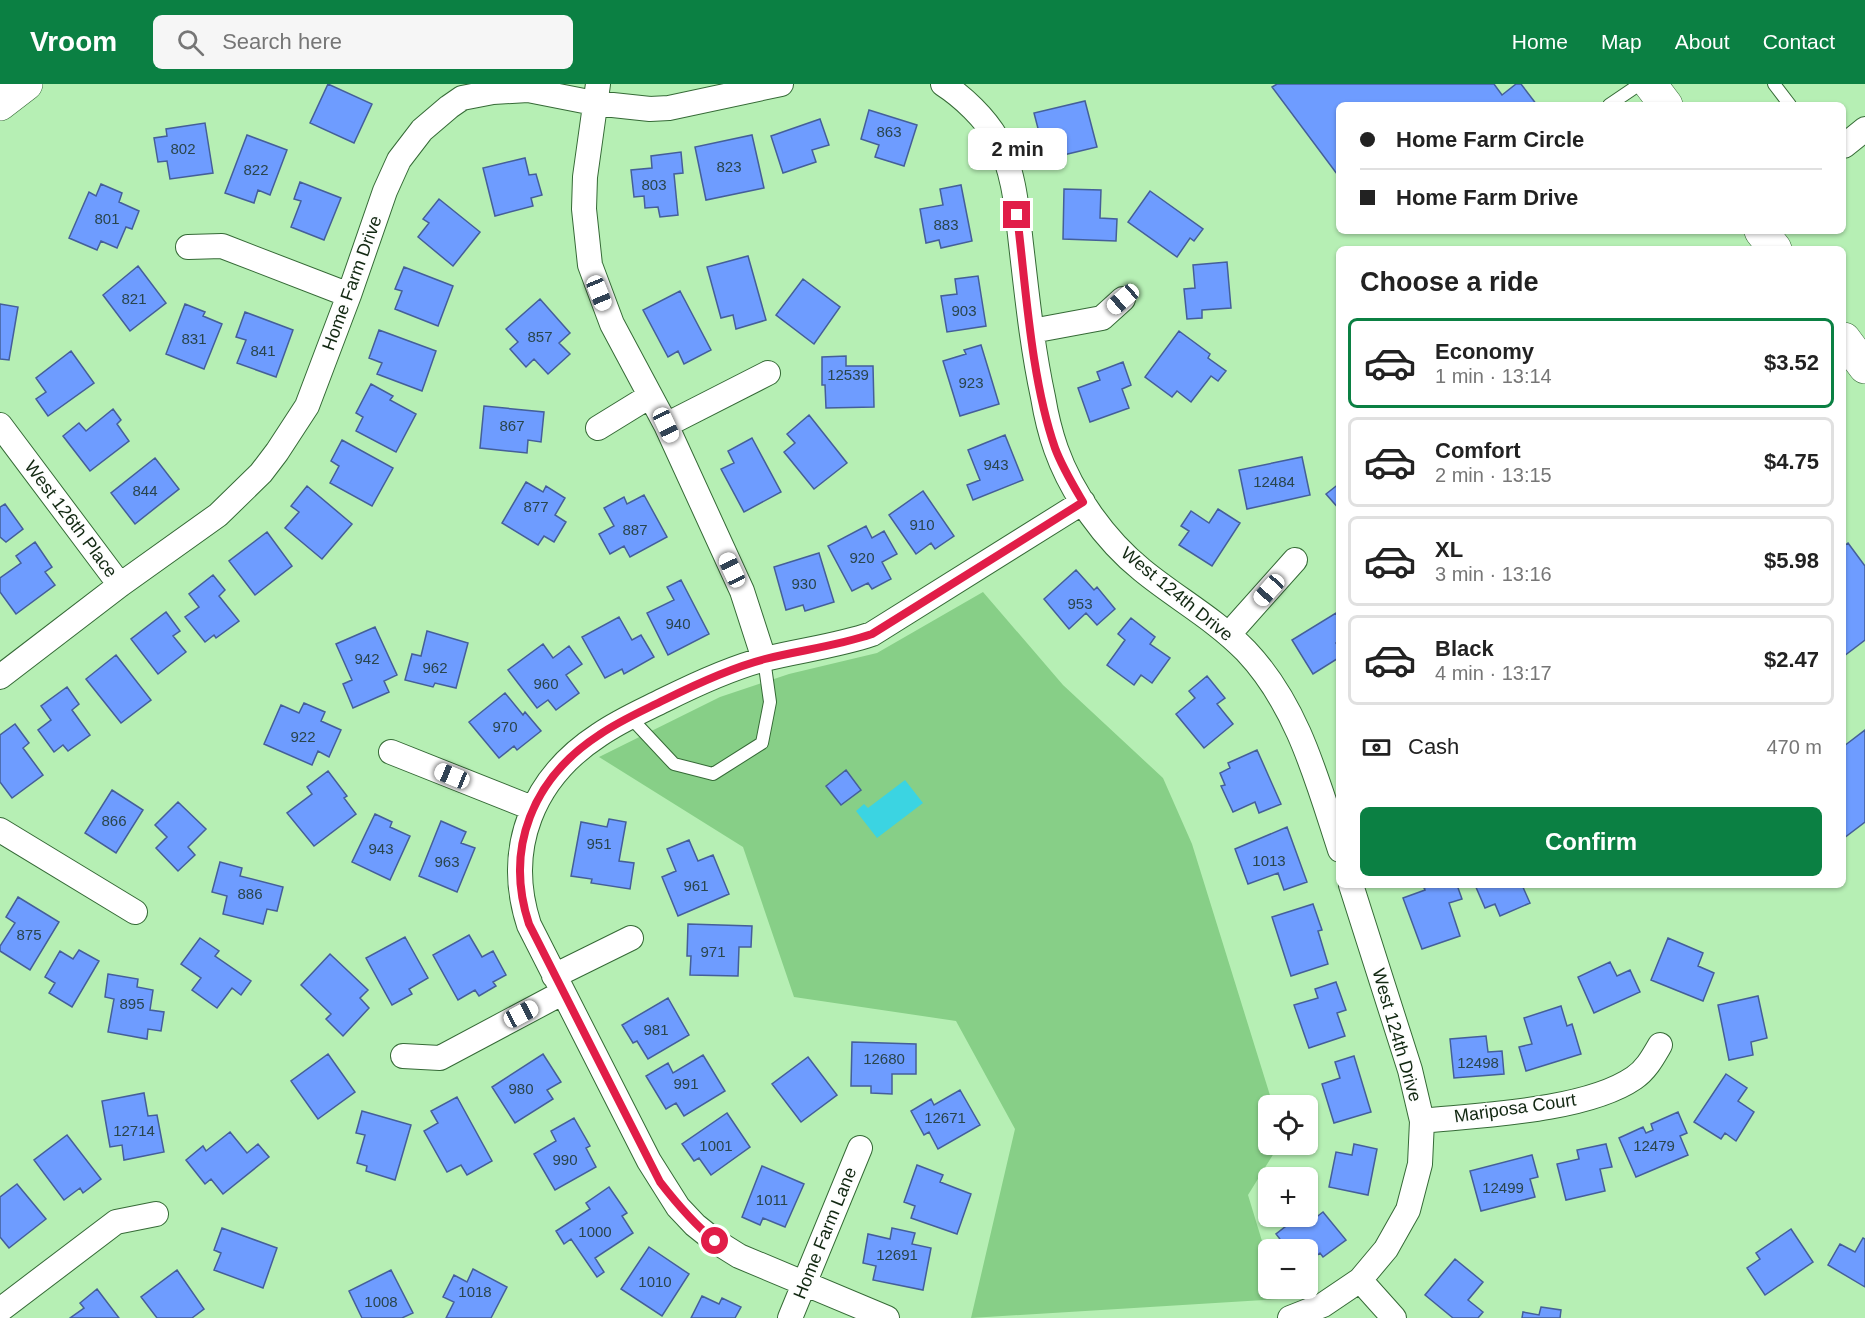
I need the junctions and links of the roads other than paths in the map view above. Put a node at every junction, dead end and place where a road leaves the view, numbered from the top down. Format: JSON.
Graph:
{"nodes":[{"id":1,"x":26,"y":84,"type":"edge"},
{"id":2,"x":781,"y":84,"type":"edge"},
{"id":3,"x":943,"y":84,"type":"edge"},
{"id":4,"x":1640,"y":84,"type":"edge"},
{"id":5,"x":1650,"y":84,"type":"edge"},
{"id":6,"x":1774,"y":84,"type":"edge"},
{"id":7,"x":460,"y":91,"type":"edge"},
{"id":8,"x":596,"y":93,"type":"edge"},
{"id":9,"x":1613,"y":102,"type":"edge"},
{"id":10,"x":1664,"y":102,"type":"edge"},
{"id":11,"x":1788,"y":102,"type":"edge"},
{"id":12,"x":0,"y":104,"type":"edge"},
{"id":13,"x":1865,"y":129,"type":"edge"},
{"id":14,"x":1846,"y":144,"type":"edge"},
{"id":15,"x":188,"y":247,"type":"dead end"},
{"id":16,"x":349,"y":295,"type":"junction"},
{"id":17,"x":1123,"y":299,"type":"dead end"},
{"id":18,"x":1032,"y":331,"type":"junction"},
{"id":19,"x":1846,"y":342,"type":"edge"},
{"id":20,"x":1865,"y":367,"type":"edge"},
{"id":21,"x":768,"y":373,"type":"dead end"},
{"id":22,"x":650,"y":396,"type":"junction"},
{"id":23,"x":0,"y":425,"type":"edge"},
{"id":24,"x":666,"y":425,"type":"junction"},
{"id":25,"x":598,"y":428,"type":"dead end"},
{"id":26,"x":1083,"y":502,"type":"junction"},
{"id":27,"x":1295,"y":560,"type":"dead end"},
{"id":28,"x":120,"y":585,"type":"junction"},
{"id":29,"x":1228,"y":634,"type":"junction"},
{"id":30,"x":764,"y":659,"type":"junction"},
{"id":31,"x":0,"y":677,"type":"edge"},
{"id":32,"x":630,"y":717,"type":"junction"},
{"id":33,"x":391,"y":752,"type":"dead end"},
{"id":34,"x":532,"y":808,"type":"junction"},
{"id":35,"x":0,"y":830,"type":"edge"},
{"id":36,"x":1336,"y":838,"type":"edge"},
{"id":37,"x":1352,"y":888,"type":"edge"},
{"id":38,"x":135,"y":912,"type":"dead end"},
{"id":39,"x":631,"y":939,"type":"dead end"},
{"id":40,"x":558,"y":984,"type":"junction"},
{"id":41,"x":1660,"y":1045,"type":"dead end"},
{"id":42,"x":403,"y":1056,"type":"dead end"},
{"id":43,"x":1422,"y":1121,"type":"junction"},
{"id":44,"x":860,"y":1148,"type":"dead end"},
{"id":45,"x":156,"y":1214,"type":"dead end"},
{"id":46,"x":1360,"y":1280,"type":"junction"},
{"id":47,"x":803,"y":1284,"type":"junction"},
{"id":48,"x":0,"y":1310,"type":"edge"},
{"id":49,"x":790,"y":1318,"type":"edge"},
{"id":50,"x":887,"y":1318,"type":"edge"},
{"id":51,"x":1290,"y":1318,"type":"edge"},
{"id":52,"x":1394,"y":1318,"type":"edge"}],
"edges":[{"from":1,"to":12,"type":"street"},
{"from":2,"to":8,"type":"street","name":"Home Farm Drive"},
{"from":3,"to":18,"type":"street"},
{"from":4,"to":9,"type":"lane"},
{"from":5,"to":10,"type":"street"},
{"from":6,"to":11,"type":"lane"},
{"from":7,"to":8,"type":"street","name":"Home Farm Drive"},
{"from":7,"to":16,"type":"street","name":"Home Farm Drive"},
{"from":8,"to":22,"type":"street"},
{"from":13,"to":14,"type":"street"},
{"from":15,"to":16,"type":"street"},
{"from":16,"to":28,"type":"street","name":"Home Farm Drive"},
{"from":17,"to":18,"type":"street"},
{"from":18,"to":26,"type":"street","name":"West 124th Drive"},
{"from":19,"to":20,"type":"street"},
{"from":21,"to":24,"type":"street"},
{"from":22,"to":24,"type":"street"},
{"from":22,"to":25,"type":"street"},
{"from":23,"to":28,"type":"street","name":"West 126th Place"},
{"from":24,"to":30,"type":"street"},
{"from":26,"to":29,"type":"street","name":"West 124th Drive"},
{"from":26,"to":30,"type":"street"},
{"from":27,"to":29,"type":"street"},
{"from":28,"to":31,"type":"street","name":"Home Farm Drive"},
{"from":29,"to":36,"type":"street","name":"West 124th Drive"},
{"from":30,"to":32,"type":"street"},
{"from":30,"to":32,"type":"lane"},
{"from":32,"to":34,"type":"street"},
{"from":33,"to":34,"type":"street"},
{"from":34,"to":40,"type":"street"},
{"from":35,"to":38,"type":"street"},
{"from":37,"to":43,"type":"street","name":"West 124th Drive"},
{"from":39,"to":40,"type":"street"},
{"from":40,"to":42,"type":"street"},
{"from":40,"to":47,"type":"street"},
{"from":41,"to":43,"type":"street","name":"Mariposa Court"},
{"from":43,"to":46,"type":"street","name":"West 124th Drive"},
{"from":44,"to":47,"type":"street","name":"Home Farm Lane"},
{"from":45,"to":48,"type":"street"},
{"from":46,"to":51,"type":"street","name":"West 124th Drive"},
{"from":46,"to":52,"type":"street"},
{"from":47,"to":49,"type":"street","name":"Home Farm Lane"},
{"from":47,"to":50,"type":"street"}]}
